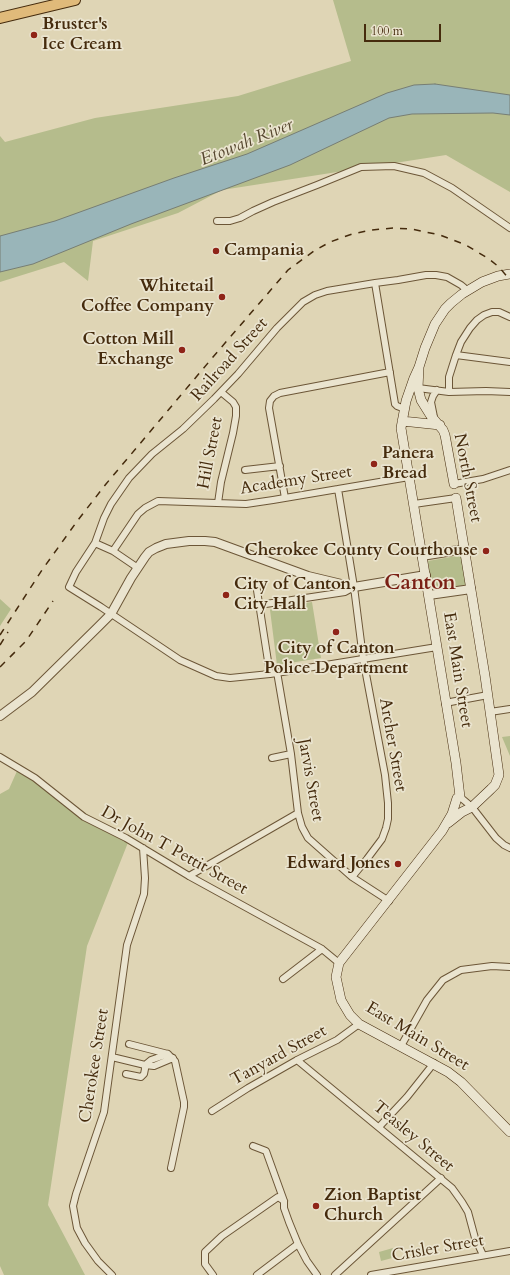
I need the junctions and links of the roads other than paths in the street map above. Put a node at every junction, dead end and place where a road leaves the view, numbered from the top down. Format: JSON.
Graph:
{"nodes":[{"id":1,"x":71,"y":0,"type":"edge"},
{"id":2,"x":0,"y":18,"type":"edge"},
{"id":3,"x":217,"y":221,"type":"dead end"},
{"id":4,"x":510,"y":228,"type":"edge"},
{"id":5,"x":510,"y":274,"type":"edge"},
{"id":6,"x":375,"y":283,"type":"junction"},
{"id":7,"x":467,"y":290,"type":"junction"},
{"id":8,"x":510,"y":317,"type":"edge"},
{"id":9,"x":456,"y":355,"type":"junction"},
{"id":10,"x":510,"y":362,"type":"edge"},
{"id":11,"x":419,"y":367,"type":"junction"},
{"id":12,"x":390,"y":372,"type":"junction"},
{"id":13,"x":418,"y":388,"type":"junction"},
{"id":14,"x":437,"y":390,"type":"junction"},
{"id":15,"x":221,"y":392,"type":"junction"},
{"id":16,"x":449,"y":392,"type":"junction"},
{"id":17,"x":510,"y":392,"type":"edge"},
{"id":18,"x":405,"y":409,"type":"junction"},
{"id":19,"x":402,"y":421,"type":"junction"},
{"id":20,"x":437,"y":423,"type":"junction"},
{"id":21,"x":280,"y":466,"type":"junction"},
{"id":22,"x":245,"y":470,"type":"dead end"},
{"id":23,"x":510,"y":470,"type":"edge"},
{"id":24,"x":409,"y":477,"type":"junction"},
{"id":25,"x":454,"y":484,"type":"junction"},
{"id":26,"x":338,"y":489,"type":"junction"},
{"id":27,"x":285,"y":498,"type":"junction"},
{"id":28,"x":456,"y":498,"type":"junction"},
{"id":29,"x":218,"y":503,"type":"junction"},
{"id":30,"x":414,"y":504,"type":"junction"},
{"id":31,"x":95,"y":542,"type":"junction"},
{"id":32,"x":465,"y":549,"type":"junction"},
{"id":33,"x":113,"y":551,"type":"junction"},
{"id":34,"x":422,"y":556,"type":"junction"},
{"id":35,"x":138,"y":568,"type":"junction"},
{"id":36,"x":426,"y":575,"type":"junction"},
{"id":37,"x":256,"y":584,"type":"dead end"},
{"id":38,"x":354,"y":587,"type":"junction"},
{"id":39,"x":471,"y":589,"type":"junction"},
{"id":40,"x":428,"y":595,"type":"junction"},
{"id":41,"x":259,"y":605,"type":"junction"},
{"id":42,"x":111,"y":614,"type":"junction"},
{"id":43,"x":437,"y":647,"type":"junction"},
{"id":44,"x":363,"y":658,"type":"junction"},
{"id":45,"x":277,"y":672,"type":"junction"},
{"id":46,"x":270,"y":674,"type":"junction"},
{"id":47,"x":488,"y":695,"type":"junction"},
{"id":48,"x":445,"y":702,"type":"junction"},
{"id":49,"x":510,"y":709,"type":"edge"},
{"id":50,"x":490,"y":712,"type":"junction"},
{"id":51,"x":0,"y":716,"type":"edge"},
{"id":52,"x":290,"y":754,"type":"junction"},
{"id":53,"x":0,"y":756,"type":"edge"},
{"id":54,"x":272,"y":758,"type":"dead end"},
{"id":55,"x":460,"y":797,"type":"junction"},
{"id":56,"x":472,"y":807,"type":"junction"},
{"id":57,"x":298,"y":813,"type":"junction"},
{"id":58,"x":446,"y":825,"type":"junction"},
{"id":59,"x":142,"y":848,"type":"junction"},
{"id":60,"x":510,"y":848,"type":"edge"},
{"id":61,"x":189,"y":876,"type":"junction"},
{"id":62,"x":352,"y":877,"type":"junction"},
{"id":63,"x":389,"y":901,"type":"junction"},
{"id":64,"x":322,"y":949,"type":"junction"},
{"id":65,"x":339,"y":963,"type":"junction"},
{"id":66,"x":510,"y":967,"type":"edge"},
{"id":67,"x":283,"y":979,"type":"dead end"},
{"id":68,"x":359,"y":1024,"type":"junction"},
{"id":69,"x":129,"y":1044,"type":"dead end"},
{"id":70,"x":401,"y":1046,"type":"junction"},
{"id":71,"x":171,"y":1056,"type":"junction"},
{"id":72,"x":112,"y":1057,"type":"junction"},
{"id":73,"x":297,"y":1060,"type":"junction"},
{"id":74,"x":434,"y":1063,"type":"junction"},
{"id":75,"x":145,"y":1065,"type":"junction"},
{"id":76,"x":126,"y":1074,"type":"dead end"},
{"id":77,"x":212,"y":1111,"type":"dead end"},
{"id":78,"x":379,"y":1127,"type":"junction"},
{"id":79,"x":510,"y":1132,"type":"edge"},
{"id":80,"x":253,"y":1146,"type":"dead end"},
{"id":81,"x":171,"y":1168,"type":"dead end"},
{"id":82,"x":441,"y":1178,"type":"junction"},
{"id":83,"x":284,"y":1201,"type":"junction"},
{"id":84,"x":298,"y":1244,"type":"junction"},
{"id":85,"x":510,"y":1251,"type":"edge"},
{"id":86,"x":483,"y":1255,"type":"junction"},
{"id":87,"x":112,"y":1275,"type":"edge"},
{"id":88,"x":212,"y":1275,"type":"edge"},
{"id":89,"x":257,"y":1275,"type":"edge"},
{"id":90,"x":317,"y":1275,"type":"edge"},
{"id":91,"x":335,"y":1275,"type":"edge"},
{"id":92,"x":371,"y":1275,"type":"edge"}],
"edges":[{"from":1,"to":2,"type":"main road"},
{"from":3,"to":4,"type":"street"},
{"from":5,"to":7,"type":"main road"},
{"from":6,"to":7,"type":"street","name":"Railroad Street"},
{"from":6,"to":12,"type":"street"},
{"from":6,"to":15,"type":"street","name":"Railroad Street"},
{"from":7,"to":11,"type":"main road"},
{"from":8,"to":9,"type":"street"},
{"from":9,"to":10,"type":"street"},
{"from":9,"to":16,"type":"street"},
{"from":11,"to":13,"type":"main road","name":"North Street"},
{"from":11,"to":18,"type":"main road","name":"East Main Street"},
{"from":12,"to":18,"type":"street"},
{"from":12,"to":21,"type":"street"},
{"from":13,"to":14,"type":"street"},
{"from":13,"to":20,"type":"main road","name":"North Street"},
{"from":14,"to":16,"type":"street"},
{"from":14,"to":20,"type":"street"},
{"from":15,"to":29,"type":"street","name":"Hill Street"},
{"from":15,"to":31,"type":"street","name":"Railroad Street"},
{"from":16,"to":17,"type":"street"},
{"from":18,"to":19,"type":"main road","name":"East Main Street"},
{"from":19,"to":20,"type":"main road"},
{"from":19,"to":24,"type":"main road","name":"East Main Street"},
{"from":20,"to":25,"type":"main road","name":"North Street"},
{"from":21,"to":22,"type":"street"},
{"from":21,"to":27,"type":"street"},
{"from":23,"to":25,"type":"street"},
{"from":24,"to":26,"type":"street","name":"Academy Street"},
{"from":24,"to":30,"type":"main road","name":"East Main Street"},
{"from":25,"to":28,"type":"street","name":"North Street"},
{"from":26,"to":27,"type":"street","name":"Academy Street"},
{"from":26,"to":38,"type":"street","name":"Archer Street"},
{"from":27,"to":29,"type":"street","name":"Academy Street"},
{"from":28,"to":30,"type":"street"},
{"from":28,"to":32,"type":"main road","name":"North Street"},
{"from":29,"to":33,"type":"street","name":"Academy Street"},
{"from":30,"to":34,"type":"main road","name":"East Main Street"},
{"from":31,"to":33,"type":"street"},
{"from":31,"to":42,"type":"street","name":"Railroad Street"},
{"from":32,"to":34,"type":"street"},
{"from":32,"to":39,"type":"main road","name":"North Street"},
{"from":33,"to":35,"type":"street"},
{"from":34,"to":36,"type":"main road","name":"East Main Street"},
{"from":35,"to":38,"type":"street"},
{"from":35,"to":42,"type":"street"},
{"from":36,"to":38,"type":"street"},
{"from":36,"to":40,"type":"main road","name":"East Main Street"},
{"from":37,"to":41,"type":"street"},
{"from":38,"to":41,"type":"street"},
{"from":38,"to":44,"type":"street","name":"Archer Street"},
{"from":39,"to":40,"type":"street"},
{"from":39,"to":47,"type":"main road","name":"North Street"},
{"from":40,"to":43,"type":"main road","name":"East Main Street"},
{"from":41,"to":46,"type":"street"},
{"from":42,"to":46,"type":"street"},
{"from":42,"to":51,"type":"street"},
{"from":43,"to":44,"type":"street"},
{"from":43,"to":48,"type":"main road","name":"East Main Street"},
{"from":44,"to":45,"type":"street"},
{"from":44,"to":62,"type":"street","name":"Archer Street"},
{"from":45,"to":46,"type":"street"},
{"from":45,"to":52,"type":"street","name":"Jarvis Street"},
{"from":47,"to":48,"type":"street"},
{"from":47,"to":50,"type":"main road","name":"North Street"},
{"from":48,"to":55,"type":"main road","name":"East Main Street"},
{"from":49,"to":50,"type":"street"},
{"from":50,"to":56,"type":"main road","name":"North Street"},
{"from":52,"to":54,"type":"street"},
{"from":52,"to":57,"type":"street","name":"Jarvis Street"},
{"from":53,"to":59,"type":"street","name":"Dr John T Pettit Street"},
{"from":55,"to":56,"type":"street"},
{"from":55,"to":58,"type":"main road"},
{"from":56,"to":58,"type":"main road"},
{"from":56,"to":60,"type":"street"},
{"from":57,"to":61,"type":"street"},
{"from":57,"to":62,"type":"street","name":"Jarvis Street"},
{"from":58,"to":63,"type":"main road"},
{"from":59,"to":61,"type":"street","name":"Dr John T Pettit Street"},
{"from":59,"to":72,"type":"street","name":"Cherokee Street"},
{"from":61,"to":64,"type":"street","name":"Dr John T Pettit Street"},
{"from":62,"to":63,"type":"street","name":"Jarvis Street"},
{"from":63,"to":65,"type":"main road"},
{"from":64,"to":65,"type":"street","name":"Dr John T Pettit Street"},
{"from":64,"to":67,"type":"street"},
{"from":65,"to":68,"type":"main road","name":"East Main Street"},
{"from":66,"to":70,"type":"street"},
{"from":68,"to":70,"type":"main road","name":"East Main Street"},
{"from":68,"to":73,"type":"street","name":"Tanyard Street"},
{"from":69,"to":71,"type":"street"},
{"from":70,"to":74,"type":"main road","name":"East Main Street"},
{"from":71,"to":75,"type":"street"},
{"from":71,"to":81,"type":"street"},
{"from":72,"to":75,"type":"street"},
{"from":72,"to":87,"type":"street","name":"Cherokee Street"},
{"from":73,"to":77,"type":"street","name":"Tanyard Street"},
{"from":73,"to":78,"type":"street","name":"Teasley Street"},
{"from":74,"to":78,"type":"street"},
{"from":74,"to":79,"type":"main road","name":"East Main Street"},
{"from":75,"to":76,"type":"street"},
{"from":78,"to":82,"type":"street","name":"Teasley Street"},
{"from":80,"to":83,"type":"street"},
{"from":82,"to":86,"type":"street","name":"Teasley Street"},
{"from":82,"to":91,"type":"street"},
{"from":83,"to":84,"type":"street"},
{"from":83,"to":88,"type":"street"},
{"from":84,"to":89,"type":"street"},
{"from":84,"to":90,"type":"street"},
{"from":85,"to":86,"type":"street","name":"Crisler Street"},
{"from":86,"to":92,"type":"street","name":"Crisler Street"}]}
